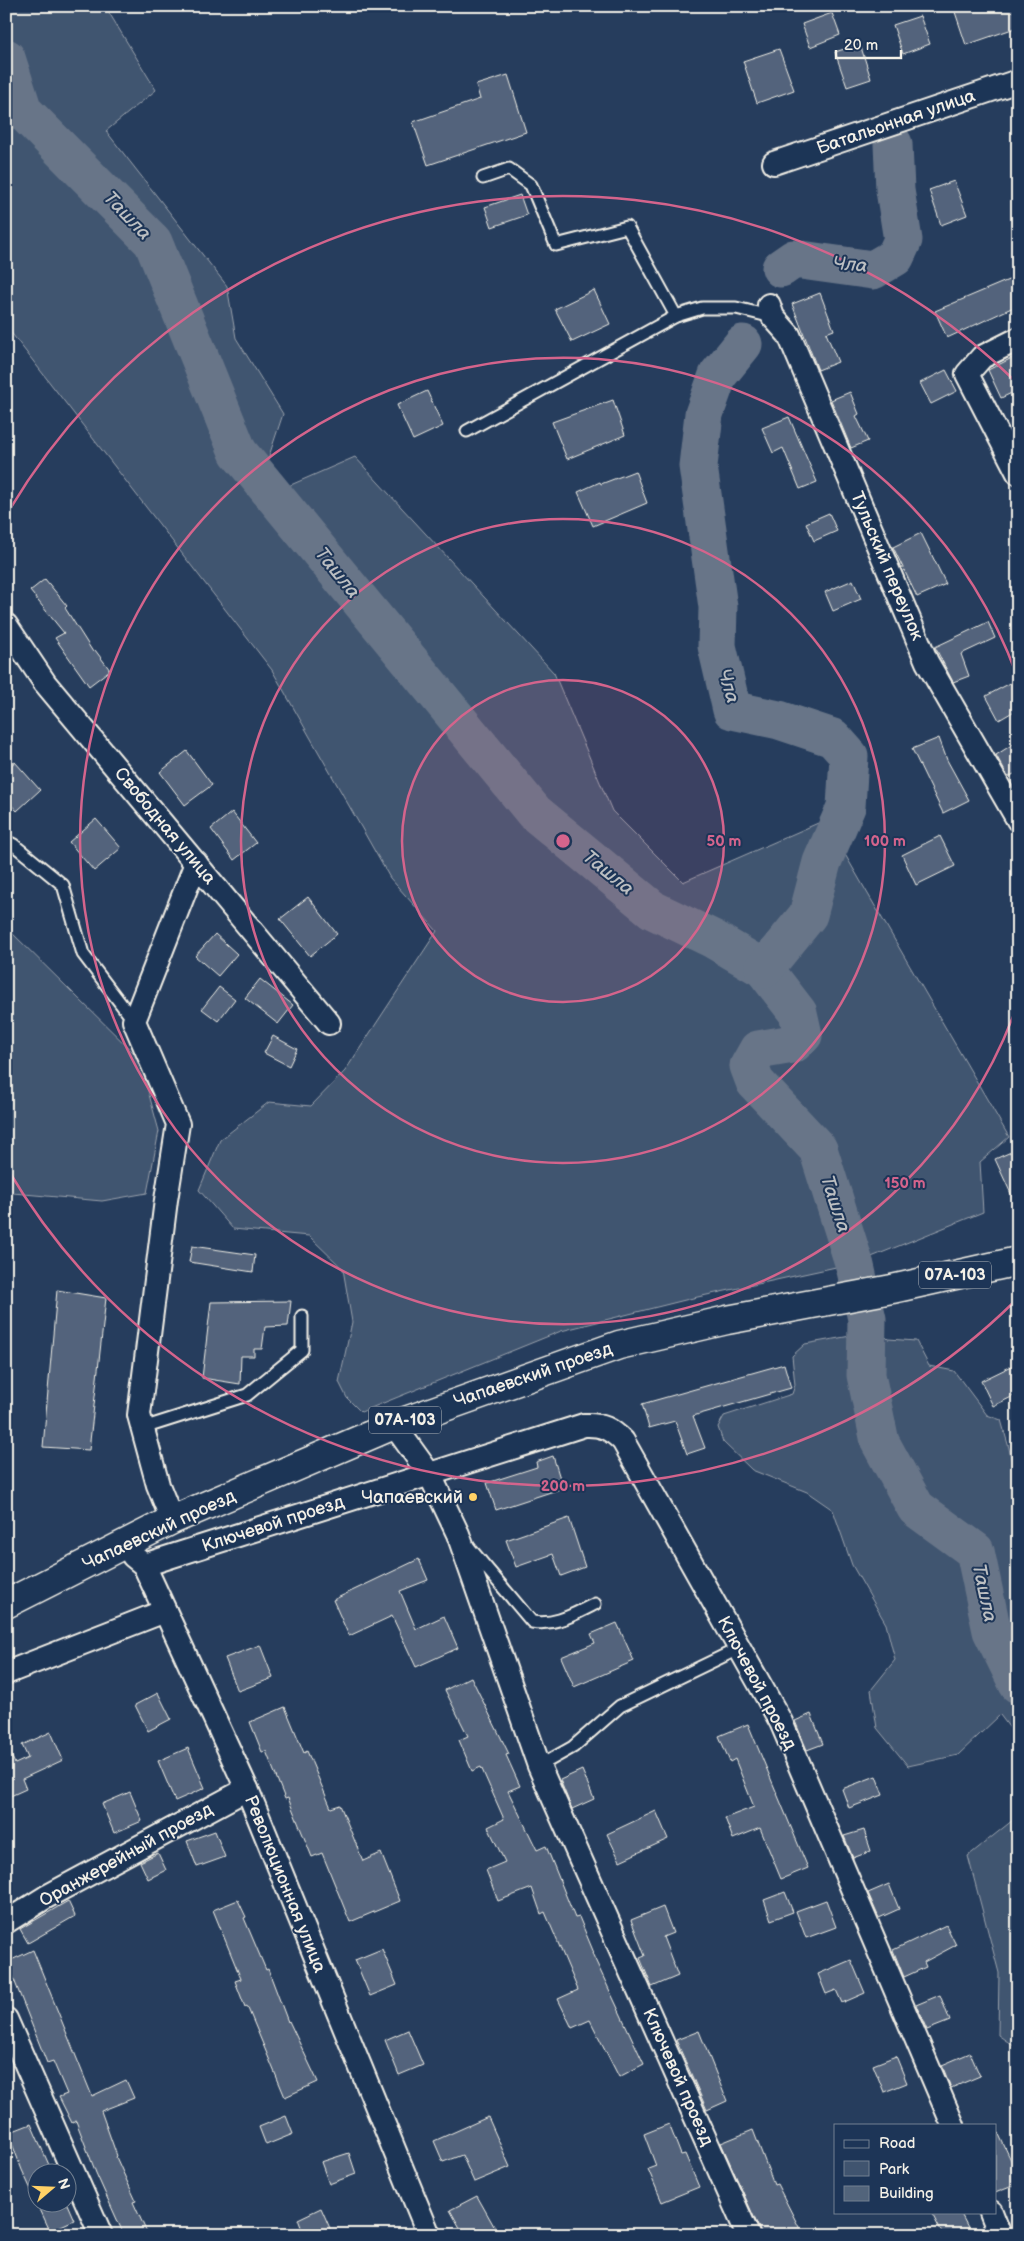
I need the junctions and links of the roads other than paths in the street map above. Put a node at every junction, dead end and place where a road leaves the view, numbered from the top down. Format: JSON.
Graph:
{"nodes":[{"id":1,"x":1018,"y":80,"type":"edge"},
{"id":2,"x":774,"y":163,"type":"dead end"},
{"id":3,"x":483,"y":178,"type":"dead end"},
{"id":4,"x":771,"y":311,"type":"joint"},
{"id":5,"x":676,"y":316,"type":"junction"},
{"id":6,"x":1018,"y":339,"type":"edge"},
{"id":7,"x":466,"y":431,"type":"dead end"},
{"id":8,"x":1018,"y":473,"type":"edge"},
{"id":9,"x":6,"y":625,"type":"edge"},
{"id":10,"x":1018,"y":820,"type":"edge"},
{"id":11,"x":6,"y":841,"type":"edge"},
{"id":12,"x":196,"y":862,"type":"junction"},
{"id":13,"x":134,"y":1021,"type":"junction"},
{"id":14,"x":329,"y":1023,"type":"dead end"},
{"id":15,"x":1018,"y":1262,"type":"edge"},
{"id":16,"x":302,"y":1316,"type":"dead end"},
{"id":17,"x":394,"y":1425,"type":"junction"},
{"id":18,"x":143,"y":1428,"type":"junction"},
{"id":19,"x":430,"y":1474,"type":"junction"},
{"id":20,"x":172,"y":1520,"type":"junction"},
{"id":21,"x":458,"y":1534,"type":"junction"},
{"id":22,"x":120,"y":1546,"type":"junction"},
{"id":23,"x":144,"y":1565,"type":"junction"},
{"id":24,"x":6,"y":1604,"type":"edge"},
{"id":25,"x":596,"y":1604,"type":"dead end"},
{"id":26,"x":165,"y":1611,"type":"junction"},
{"id":27,"x":740,"y":1648,"type":"junction"},
{"id":28,"x":6,"y":1673,"type":"edge"},
{"id":29,"x":539,"y":1766,"type":"junction"},
{"id":30,"x":247,"y":1789,"type":"junction"},
{"id":31,"x":6,"y":1922,"type":"edge"},
{"id":32,"x":6,"y":2019,"type":"edge"},
{"id":33,"x":953,"y":2124,"type":"edge"},
{"id":34,"x":992,"y":2214,"type":"edge"},
{"id":35,"x":101,"y":2235,"type":"edge"},
{"id":36,"x":429,"y":2235,"type":"edge"},
{"id":37,"x":748,"y":2235,"type":"edge"},
{"id":38,"x":1000,"y":2235,"type":"edge"}],
"edges":[{"from":1,"to":2,"type":"street","name":"Батальонная улица"},
{"from":3,"to":5,"type":"lane"},
{"from":4,"to":5,"type":"lane"},
{"from":4,"to":10,"type":"street","name":"Тульский переулок"},
{"from":5,"to":7,"type":"lane"},
{"from":6,"to":8,"type":"street"},
{"from":9,"to":12,"type":"street","name":"Свободная улица"},
{"from":11,"to":13,"type":"lane"},
{"from":12,"to":13,"type":"street"},
{"from":12,"to":14,"type":"street","name":"Свободная улица"},
{"from":13,"to":18,"type":"street"},
{"from":15,"to":17,"type":"main road","name":"Чапаевский проезд","number":"07А-103"},
{"from":16,"to":18,"type":"lane"},
{"from":17,"to":19,"type":"street","name":"Ключевой проезд"},
{"from":17,"to":20,"type":"main road","name":"Чапаевский проезд","number":"07А-103"},
{"from":18,"to":20,"type":"street"},
{"from":19,"to":21,"type":"street","name":"Ключевой проезд"},
{"from":19,"to":23,"type":"street","name":"Ключевой проезд"},
{"from":19,"to":27,"type":"street","name":"Ключевой проезд"},
{"from":20,"to":22,"type":"main road","name":"Чапаевский проезд","number":"07А-103"},
{"from":21,"to":25,"type":"lane"},
{"from":21,"to":29,"type":"street","name":"Ключевой проезд"},
{"from":22,"to":23,"type":"street","name":"Революционная улица"},
{"from":22,"to":24,"type":"main road","name":"Чапаевский проезд","number":"07А-103"},
{"from":23,"to":26,"type":"street","name":"Революционная улица"},
{"from":26,"to":28,"type":"street"},
{"from":26,"to":30,"type":"street","name":"Революционная улица"},
{"from":27,"to":29,"type":"lane"},
{"from":27,"to":33,"type":"street","name":"Ключевой проезд"},
{"from":29,"to":37,"type":"street","name":"Ключевой проезд"},
{"from":30,"to":31,"type":"street","name":"Оранжерейный проезд"},
{"from":30,"to":36,"type":"street","name":"Революционная улица"},
{"from":32,"to":35,"type":"street"},
{"from":34,"to":38,"type":"street"}]}
